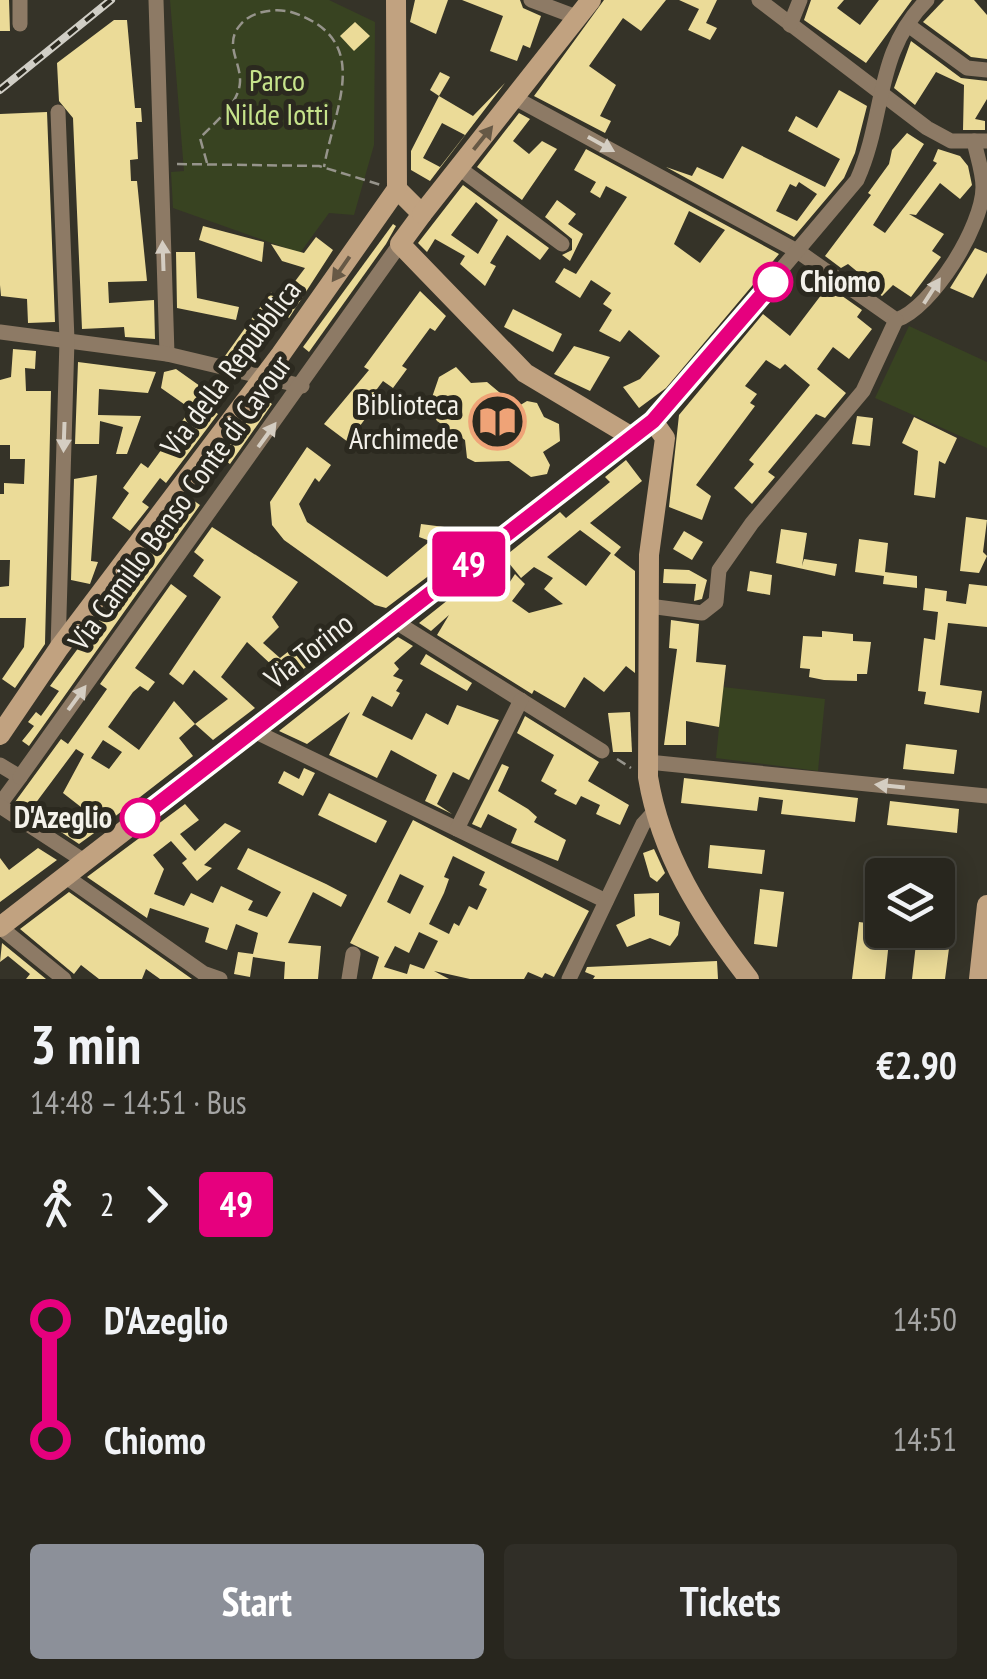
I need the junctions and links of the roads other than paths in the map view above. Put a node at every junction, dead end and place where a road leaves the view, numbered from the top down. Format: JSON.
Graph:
{"nodes":[{"id":1,"x":20,"y":0,"type":"edge"},
{"id":2,"x":156,"y":0,"type":"edge"},
{"id":3,"x":396,"y":0,"type":"edge"},
{"id":4,"x":531,"y":0,"type":"edge"},
{"id":5,"x":759,"y":0,"type":"edge"},
{"id":6,"x":800,"y":0,"type":"edge"},
{"id":7,"x":927,"y":0,"type":"edge"},
{"id":8,"x":585,"y":9,"type":"edge"},
{"id":9,"x":20,"y":24,"type":"dead end"},
{"id":10,"x":790,"y":25,"type":"junction"},
{"id":11,"x":908,"y":25,"type":"junction"},
{"id":12,"x":987,"y":70,"type":"edge"},
{"id":13,"x":881,"y":97,"type":"junction"},
{"id":14,"x":516,"y":98,"type":"junction"},
{"id":15,"x":58,"y":112,"type":"dead end"},
{"id":16,"x":980,"y":141,"type":"edge"},
{"id":17,"x":459,"y":168,"type":"junction"},
{"id":18,"x":397,"y":190,"type":"junction"},
{"id":19,"x":422,"y":214,"type":"junction"},
{"id":20,"x":968,"y":235,"type":"junction"},
{"id":21,"x":987,"y":242,"type":"edge"},
{"id":22,"x":400,"y":244,"type":"junction"},
{"id":23,"x":562,"y":244,"type":"dead end"},
{"id":24,"x":798,"y":252,"type":"junction"},
{"id":25,"x":896,"y":320,"type":"junction"},
{"id":26,"x":0,"y":332,"type":"edge"},
{"id":27,"x":68,"y":340,"type":"junction"},
{"id":28,"x":167,"y":354,"type":"junction"},
{"id":29,"x":263,"y":375,"type":"junction"},
{"id":30,"x":302,"y":386,"type":"junction"},
{"id":31,"x":653,"y":421,"type":"junction"},
{"id":32,"x":632,"y":437,"type":"junction"},
{"id":33,"x":649,"y":606,"type":"junction"},
{"id":34,"x":396,"y":622,"type":"junction"},
{"id":35,"x":58,"y":650,"type":"junction"},
{"id":36,"x":521,"y":700,"type":"junction"},
{"id":37,"x":254,"y":731,"type":"junction"},
{"id":38,"x":0,"y":734,"type":"edge"},
{"id":39,"x":602,"y":751,"type":"road end"},
{"id":40,"x":0,"y":765,"type":"edge"},
{"id":41,"x":648,"y":770,"type":"junction"},
{"id":42,"x":20,"y":777,"type":"junction"},
{"id":43,"x":987,"y":796,"type":"edge"},
{"id":44,"x":0,"y":805,"type":"edge"},
{"id":45,"x":654,"y":812,"type":"junction"},
{"id":46,"x":457,"y":830,"type":"junction"},
{"id":47,"x":84,"y":861,"type":"junction"},
{"id":48,"x":65,"y":876,"type":"junction"},
{"id":49,"x":606,"y":901,"type":"junction"},
{"id":50,"x":987,"y":905,"type":"edge"},
{"id":51,"x":0,"y":927,"type":"edge"},
{"id":52,"x":353,"y":954,"type":"dead end"},
{"id":53,"x":64,"y":979,"type":"edge"},
{"id":54,"x":220,"y":979,"type":"edge"},
{"id":55,"x":349,"y":979,"type":"edge"},
{"id":56,"x":569,"y":979,"type":"edge"},
{"id":57,"x":749,"y":979,"type":"edge"},
{"id":58,"x":979,"y":979,"type":"edge"}],
"edges":[{"from":1,"to":9,"type":"street"},
{"from":28,"to":2,"type":"street","one_way":true},
{"from":3,"to":18,"type":"street"},
{"from":4,"to":8,"type":"street"},
{"from":5,"to":10,"type":"street"},
{"from":6,"to":10,"type":"street"},
{"from":7,"to":11,"type":"street"},
{"from":8,"to":14,"type":"street","name":"Via Camillo Benso Conte di Cavour"},
{"from":10,"to":13,"type":"street"},
{"from":11,"to":12,"type":"street"},
{"from":11,"to":13,"type":"street"},
{"from":13,"to":16,"type":"street"},
{"from":13,"to":24,"type":"street"},
{"from":17,"to":14,"type":"street","name":"Via Camillo Benso Conte di Cavour","one_way":true},
{"from":14,"to":24,"type":"street","one_way":true},
{"from":15,"to":27,"type":"street"},
{"from":16,"to":20,"type":"street"},
{"from":17,"to":19,"type":"street","name":"Via Camillo Benso Conte di Cavour"},
{"from":17,"to":23,"type":"street"},
{"from":18,"to":19,"type":"street"},
{"from":18,"to":29,"type":"street","name":"Via della Repubblica","one_way":true},
{"from":19,"to":22,"type":"street","name":"Via Camillo Benso Conte di Cavour"},
{"from":20,"to":21,"type":"street"},
{"from":25,"to":20,"type":"street","one_way":true},
{"from":22,"to":30,"type":"street","name":"Via Camillo Benso Conte di Cavour"},
{"from":22,"to":32,"type":"street"},
{"from":24,"to":25,"type":"street"},
{"from":24,"to":31,"type":"street"},
{"from":25,"to":33,"type":"street"},
{"from":26,"to":27,"type":"street"},
{"from":27,"to":28,"type":"street"},
{"from":27,"to":35,"type":"street","one_way":true},
{"from":28,"to":29,"type":"street"},
{"from":29,"to":30,"type":"street"},
{"from":29,"to":35,"type":"street","name":"Via della Repubblica"},
{"from":42,"to":30,"type":"street","name":"Via Camillo Benso Conte di Cavour","one_way":true},
{"from":31,"to":32,"type":"street","name":"Via Torino"},
{"from":31,"to":33,"type":"street"},
{"from":32,"to":34,"type":"street","name":"Via Torino"},
{"from":33,"to":41,"type":"street"},
{"from":34,"to":36,"type":"street"},
{"from":34,"to":37,"type":"street","name":"Via Torino"},
{"from":35,"to":38,"type":"street","name":"Via della Repubblica"},
{"from":36,"to":39,"type":"street"},
{"from":36,"to":46,"type":"street"},
{"from":37,"to":46,"type":"street"},
{"from":37,"to":47,"type":"street","name":"Via Torino"},
{"from":40,"to":42,"type":"street"},
{"from":43,"to":41,"type":"street","one_way":true},
{"from":41,"to":45,"type":"street"},
{"from":42,"to":44,"type":"street","name":"Via Camillo Benso Conte di Cavour"},
{"from":44,"to":47,"type":"street","name":"Via Camillo Benso Conte di Cavour"},
{"from":45,"to":49,"type":"street"},
{"from":45,"to":57,"type":"street"},
{"from":46,"to":49,"type":"street"},
{"from":47,"to":48,"type":"street","name":"Via Torino"},
{"from":48,"to":51,"type":"street","name":"Via Torino"},
{"from":48,"to":54,"type":"street"},
{"from":49,"to":56,"type":"street"},
{"from":50,"to":58,"type":"street"},
{"from":51,"to":53,"type":"street"},
{"from":52,"to":55,"type":"street"}]}
